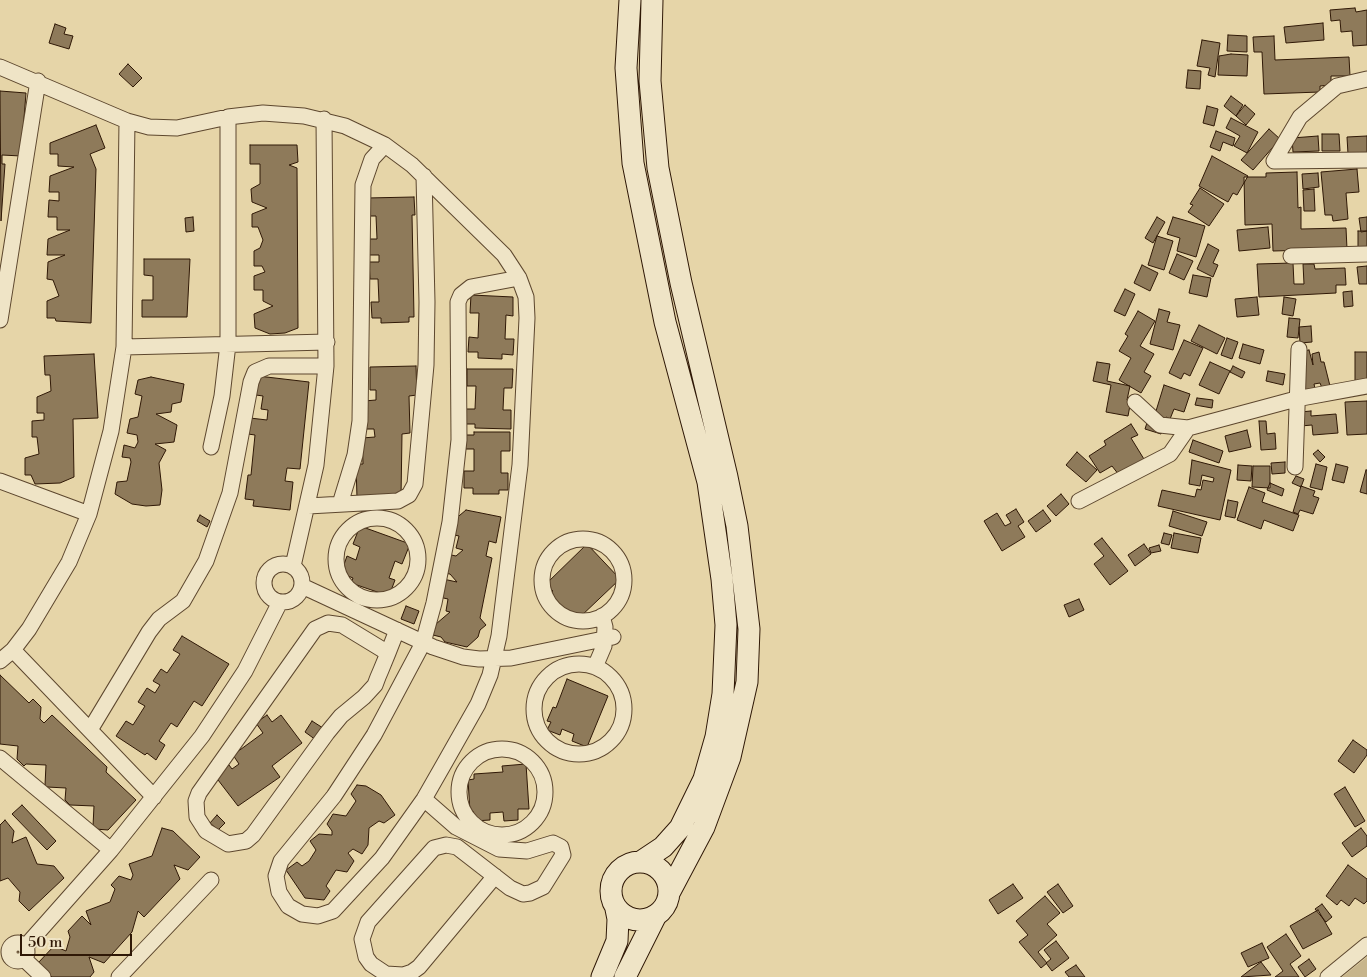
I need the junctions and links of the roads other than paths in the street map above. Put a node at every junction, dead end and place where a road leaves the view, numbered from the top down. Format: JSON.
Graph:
{"nodes":[{"id":1,"x":630,"y":0,"type":"edge"},
{"id":2,"x":652,"y":0,"type":"edge"},
{"id":3,"x":0,"y":67,"type":"edge"},
{"id":4,"x":1367,"y":79,"type":"edge"},
{"id":5,"x":38,"y":81,"type":"junction"},
{"id":6,"x":228,"y":117,"type":"junction"},
{"id":7,"x":324,"y":120,"type":"junction"},
{"id":8,"x":127,"y":121,"type":"junction"},
{"id":9,"x":385,"y":145,"type":"junction"},
{"id":10,"x":1367,"y":160,"type":"edge"},
{"id":11,"x":424,"y":176,"type":"junction"},
{"id":12,"x":1367,"y":254,"type":"edge"},
{"id":13,"x":1291,"y":256,"type":"dead end"},
{"id":14,"x":519,"y":278,"type":"junction"},
{"id":15,"x":0,"y":320,"type":"edge"},
{"id":16,"x":327,"y":342,"type":"junction"},
{"id":17,"x":228,"y":344,"type":"junction"},
{"id":18,"x":124,"y":347,"type":"junction"},
{"id":19,"x":1298,"y":349,"type":"dead end"},
{"id":20,"x":326,"y":366,"type":"junction"},
{"id":21,"x":1367,"y":386,"type":"edge"},
{"id":22,"x":1296,"y":399,"type":"junction"},
{"id":23,"x":1135,"y":402,"type":"dead end"},
{"id":24,"x":1188,"y":428,"type":"junction"},
{"id":25,"x":211,"y":447,"type":"dead end"},
{"id":26,"x":1294,"y":467,"type":"dead end"},
{"id":27,"x":0,"y":481,"type":"edge"},
{"id":28,"x":1079,"y":501,"type":"dead end"},
{"id":29,"x":340,"y":504,"type":"junction"},
{"id":30,"x":308,"y":506,"type":"junction"},
{"id":31,"x":89,"y":514,"type":"junction"},
{"id":32,"x":293,"y":566,"type":"junction"},
{"id":33,"x":302,"y":586,"type":"junction"},
{"id":34,"x":280,"y":602,"type":"junction"},
{"id":35,"x":354,"y":602,"type":"junction"},
{"id":36,"x":602,"y":616,"type":"junction"},
{"id":37,"x":397,"y":630,"type":"junction"},
{"id":38,"x":609,"y":638,"type":"junction"},
{"id":39,"x":423,"y":643,"type":"junction"},
{"id":40,"x":13,"y":650,"type":"junction"},
{"id":41,"x":388,"y":653,"type":"junction"},
{"id":42,"x":494,"y":660,"type":"junction"},
{"id":43,"x":0,"y":661,"type":"edge"},
{"id":44,"x":595,"y":668,"type":"junction"},
{"id":45,"x":90,"y":730,"type":"junction"},
{"id":46,"x":545,"y":738,"type":"junction"},
{"id":47,"x":0,"y":758,"type":"edge"},
{"id":48,"x":530,"y":759,"type":"junction"},
{"id":49,"x":154,"y":797,"type":"junction"},
{"id":50,"x":424,"y":799,"type":"junction"},
{"id":51,"x":111,"y":850,"type":"junction"},
{"id":52,"x":642,"y":861,"type":"junction"},
{"id":53,"x":495,"y":876,"type":"junction"},
{"id":54,"x":211,"y":880,"type":"dead end"},
{"id":55,"x":669,"y":893,"type":"junction"},
{"id":56,"x":616,"y":909,"type":"junction"},
{"id":57,"x":654,"y":917,"type":"junction"},
{"id":58,"x":1367,"y":945,"type":"edge"},
{"id":59,"x":15,"y":947,"type":"edge"},
{"id":60,"x":43,"y":977,"type":"edge"},
{"id":61,"x":119,"y":977,"type":"edge"},
{"id":62,"x":602,"y":977,"type":"edge"},
{"id":63,"x":625,"y":977,"type":"edge"},
{"id":64,"x":1328,"y":977,"type":"edge"}],
"edges":[{"from":1,"to":52,"type":"main road"},
{"from":2,"to":55,"type":"main road"},
{"from":3,"to":5,"type":"street"},
{"from":4,"to":10,"type":"street"},
{"from":5,"to":8,"type":"street"},
{"from":5,"to":15,"type":"street"},
{"from":6,"to":7,"type":"street"},
{"from":6,"to":8,"type":"street"},
{"from":6,"to":17,"type":"street"},
{"from":7,"to":9,"type":"street"},
{"from":7,"to":16,"type":"street"},
{"from":8,"to":18,"type":"street"},
{"from":9,"to":11,"type":"street"},
{"from":9,"to":29,"type":"street"},
{"from":11,"to":14,"type":"street"},
{"from":11,"to":29,"type":"street"},
{"from":12,"to":13,"type":"street"},
{"from":14,"to":39,"type":"street"},
{"from":14,"to":42,"type":"street"},
{"from":16,"to":17,"type":"street"},
{"from":16,"to":20,"type":"street"},
{"from":17,"to":18,"type":"street"},
{"from":17,"to":25,"type":"street"},
{"from":18,"to":31,"type":"street"},
{"from":19,"to":22,"type":"street"},
{"from":20,"to":30,"type":"street"},
{"from":20,"to":45,"type":"street"},
{"from":21,"to":22,"type":"street"},
{"from":22,"to":24,"type":"street"},
{"from":22,"to":26,"type":"street"},
{"from":23,"to":24,"type":"street"},
{"from":24,"to":28,"type":"street"},
{"from":27,"to":31,"type":"street"},
{"from":29,"to":30,"type":"street"},
{"from":30,"to":32,"type":"street"},
{"from":31,"to":40,"type":"street"},
{"from":32,"to":33,"type":"street"},
{"from":32,"to":34,"type":"street"},
{"from":33,"to":34,"type":"street"},
{"from":33,"to":35,"type":"street"},
{"from":34,"to":49,"type":"street"},
{"from":35,"to":35,"type":"street"},
{"from":35,"to":37,"type":"street"},
{"from":36,"to":36,"type":"street"},
{"from":36,"to":38,"type":"street"},
{"from":37,"to":39,"type":"street"},
{"from":37,"to":41,"type":"street"},
{"from":38,"to":42,"type":"street"},
{"from":38,"to":44,"type":"street"},
{"from":39,"to":42,"type":"street"},
{"from":39,"to":50,"type":"street"},
{"from":40,"to":43,"type":"street"},
{"from":40,"to":45,"type":"street"},
{"from":41,"to":41,"type":"street"},
{"from":42,"to":50,"type":"street"},
{"from":44,"to":46,"type":"street"},
{"from":44,"to":46,"type":"street"},
{"from":45,"to":49,"type":"street"},
{"from":46,"to":48,"type":"street"},
{"from":47,"to":51,"type":"street"},
{"from":48,"to":48,"type":"street"},
{"from":49,"to":51,"type":"street"},
{"from":50,"to":53,"type":"street"},
{"from":51,"to":59,"type":"street"},
{"from":52,"to":55,"type":"main road"},
{"from":52,"to":56,"type":"main road"},
{"from":53,"to":53,"type":"street"},
{"from":54,"to":61,"type":"street"},
{"from":55,"to":57,"type":"main road"},
{"from":56,"to":57,"type":"main road"},
{"from":56,"to":62,"type":"main road"},
{"from":57,"to":63,"type":"main road"},
{"from":58,"to":64,"type":"street"},
{"from":59,"to":60,"type":"street"}]}
